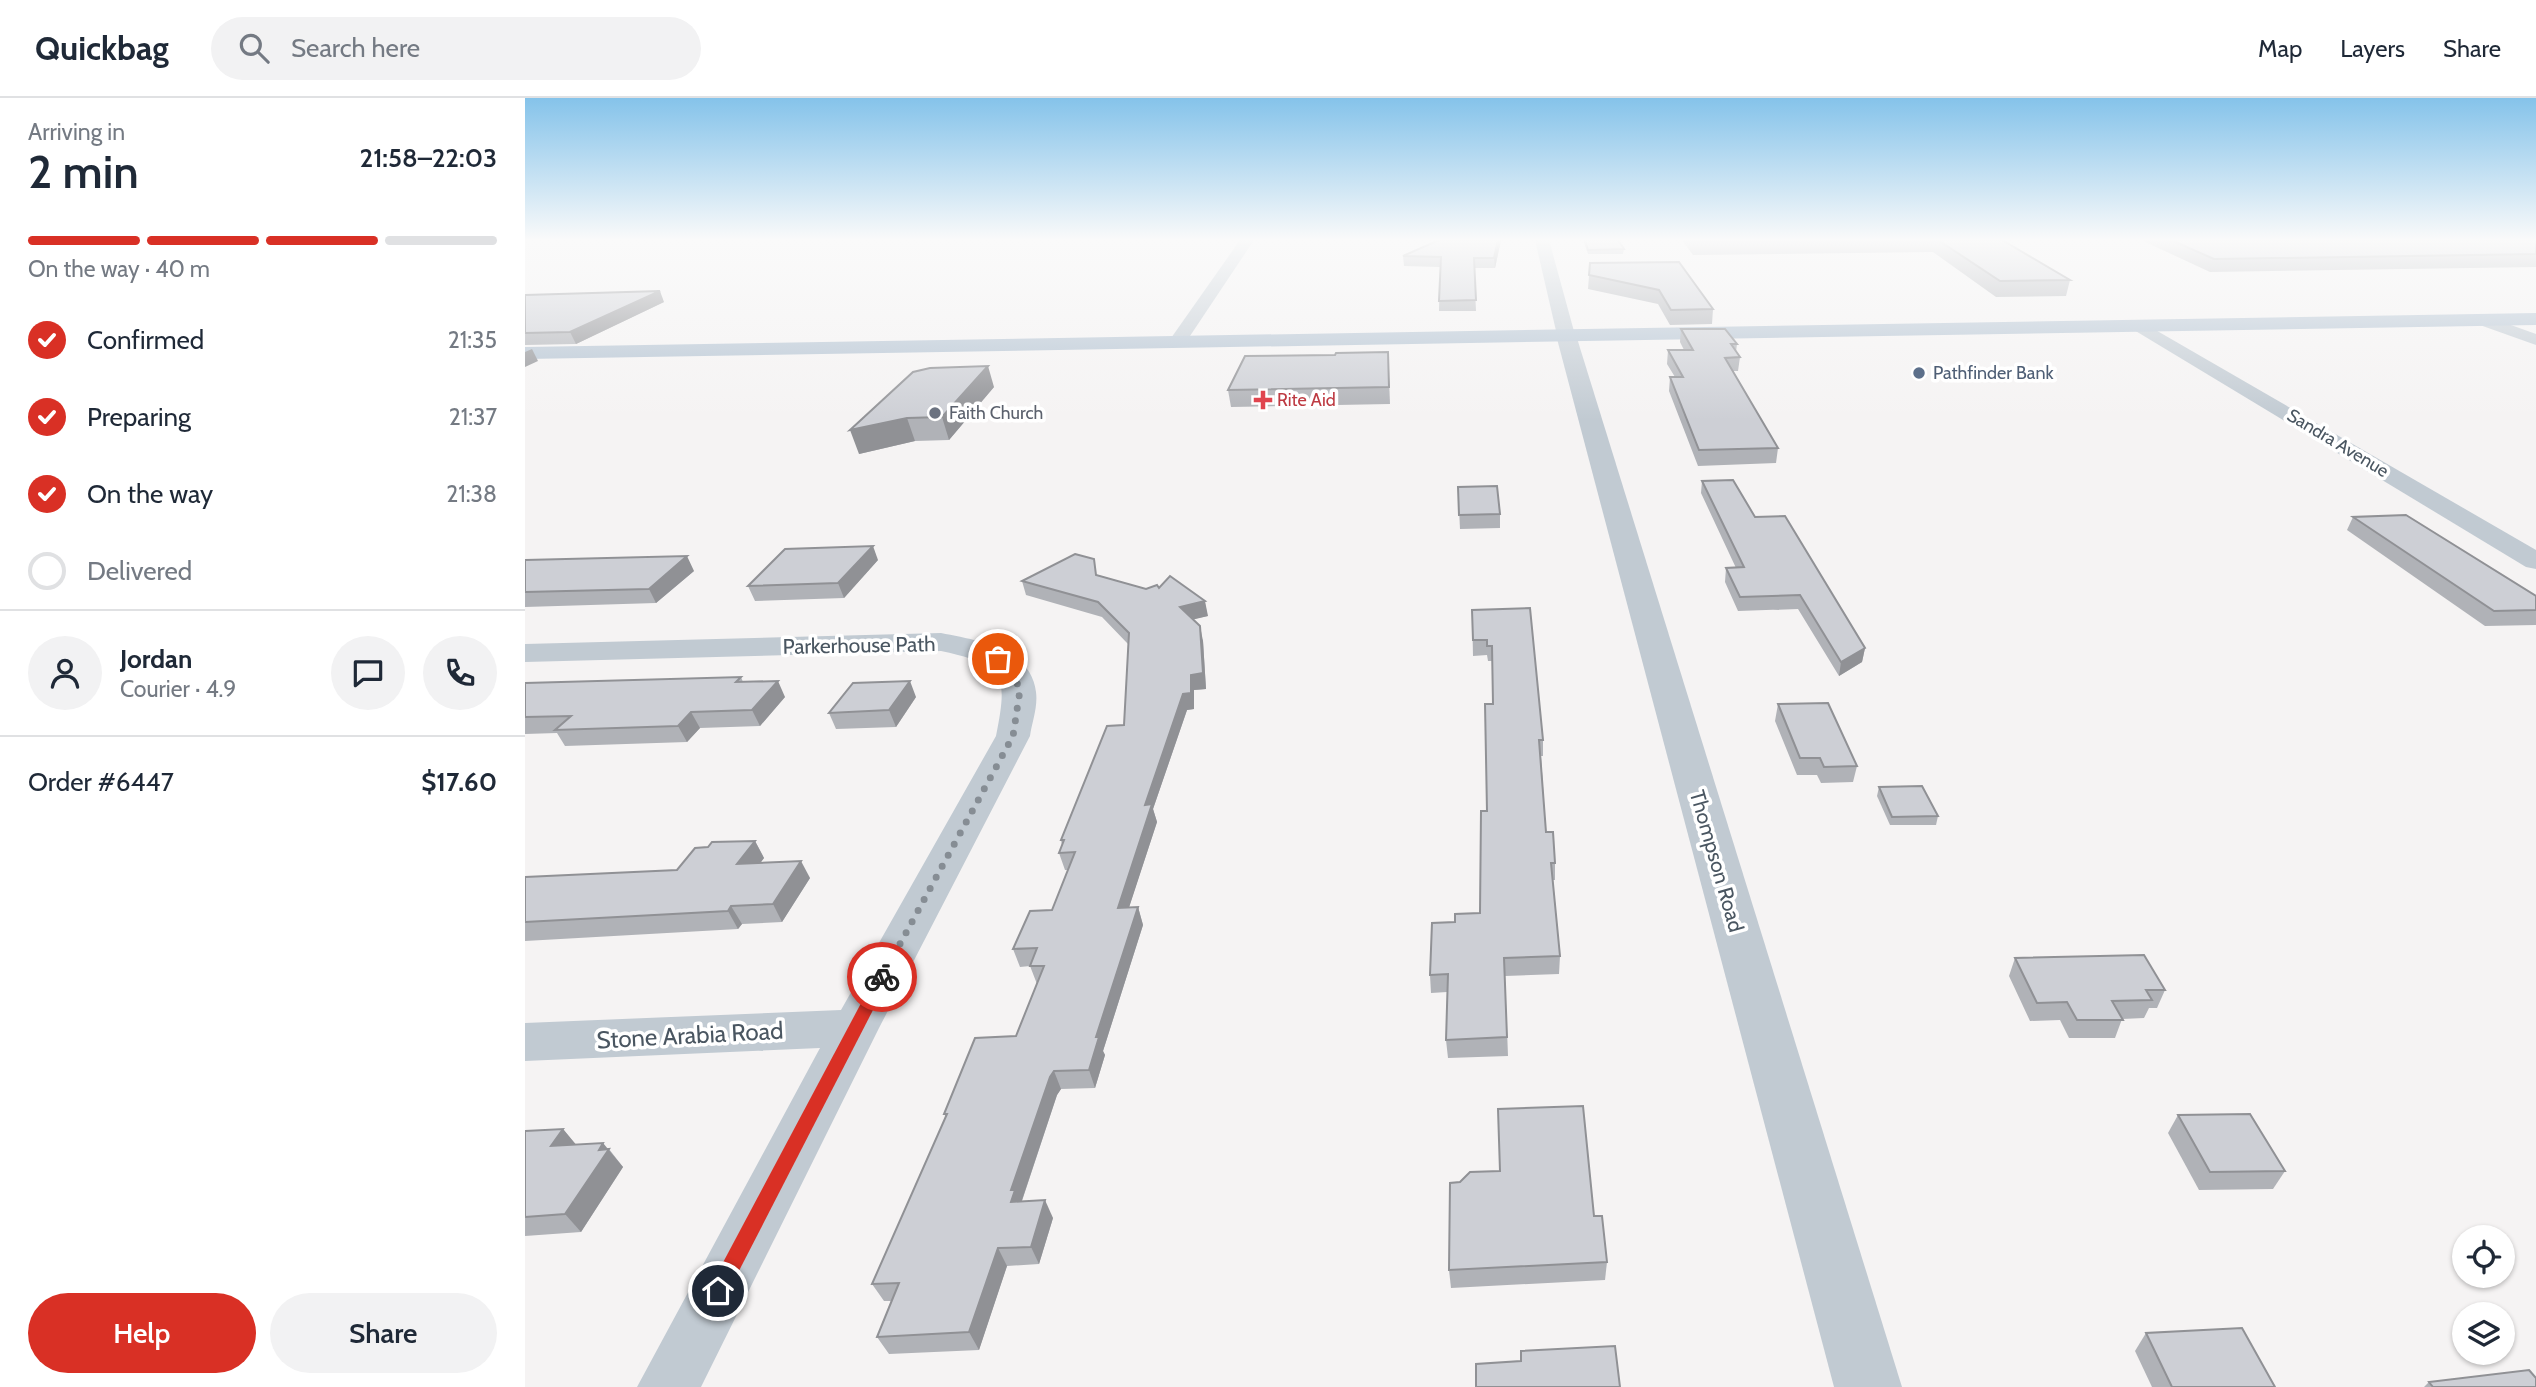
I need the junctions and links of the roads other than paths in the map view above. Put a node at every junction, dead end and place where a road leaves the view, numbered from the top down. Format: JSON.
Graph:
{"nodes":[{"id":1,"x":1206,"y":300,"type":"edge"},
{"id":2,"x":1557,"y":300,"type":"edge"},
{"id":3,"x":2536,"y":319,"type":"edge"},
{"id":4,"x":2483,"y":320,"type":"junction"},
{"id":5,"x":2140,"y":326,"type":"junction"},
{"id":6,"x":1566,"y":335,"type":"junction"},
{"id":7,"x":2536,"y":340,"type":"edge"},
{"id":8,"x":1178,"y":341,"type":"junction"},
{"id":9,"x":525,"y":353,"type":"edge"},
{"id":10,"x":2536,"y":561,"type":"edge"},
{"id":11,"x":525,"y":653,"type":"edge"},
{"id":12,"x":855,"y":1028,"type":"junction"},
{"id":13,"x":525,"y":1042,"type":"edge"},
{"id":14,"x":668,"y":1387,"type":"edge"},
{"id":15,"x":1868,"y":1387,"type":"edge"}],
"edges":[{"from":1,"to":8,"type":"street"},
{"from":2,"to":6,"type":"street"},
{"from":3,"to":4,"type":"main road"},
{"from":4,"to":5,"type":"main road"},
{"from":4,"to":7,"type":"street"},
{"from":5,"to":6,"type":"main road"},
{"from":5,"to":10,"type":"street","name":"Sandra Avenue"},
{"from":6,"to":8,"type":"main road"},
{"from":6,"to":15,"type":"street","name":"Thompson Road"},
{"from":8,"to":9,"type":"main road"},
{"from":11,"to":12,"type":"street","name":"Parkerhouse Path"},
{"from":12,"to":13,"type":"street","name":"Stone Arabia Road"},
{"from":12,"to":14,"type":"street","name":"Parkerhouse Path"}]}
